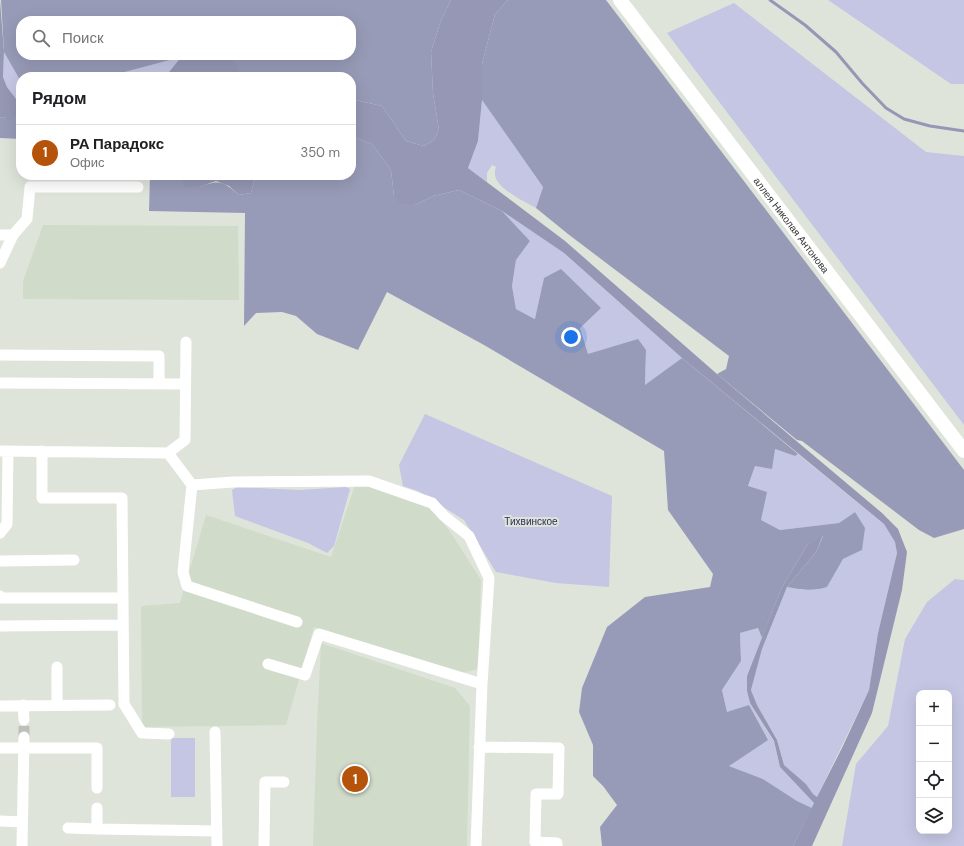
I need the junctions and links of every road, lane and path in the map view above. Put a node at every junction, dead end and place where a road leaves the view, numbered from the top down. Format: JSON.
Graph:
{"nodes":[{"id":1,"x":620,"y":0,"type":"edge"},
{"id":2,"x":138,"y":187,"type":"dead end"},
{"id":3,"x":0,"y":235,"type":"edge"},
{"id":4,"x":13,"y":235,"type":"junction"},
{"id":5,"x":0,"y":263,"type":"edge"},
{"id":6,"x":186,"y":342,"type":"dead end"},
{"id":7,"x":0,"y":355,"type":"edge"},
{"id":8,"x":0,"y":383,"type":"edge"},
{"id":9,"x":159,"y":384,"type":"junction"},
{"id":10,"x":185,"y":384,"type":"junction"},
{"id":11,"x":4,"y":451,"type":"edge"},
{"id":12,"x":42,"y":451,"type":"junction"},
{"id":13,"x":964,"y":451,"type":"edge"},
{"id":14,"x":168,"y":453,"type":"junction"},
{"id":15,"x":192,"y":485,"type":"junction"},
{"id":16,"x":0,"y":533,"type":"edge"},
{"id":17,"x":74,"y":560,"type":"dead end"},
{"id":18,"x":0,"y":561,"type":"edge"},
{"id":19,"x":0,"y":596,"type":"edge"},
{"id":20,"x":123,"y":598,"type":"junction"},
{"id":21,"x":297,"y":622,"type":"dead end"},
{"id":22,"x":123,"y":625,"type":"junction"},
{"id":23,"x":0,"y":626,"type":"edge"},
{"id":24,"x":268,"y":664,"type":"dead end"},
{"id":25,"x":57,"y":667,"type":"dead end"},
{"id":26,"x":482,"y":684,"type":"junction"},
{"id":27,"x":57,"y":705,"type":"junction"},
{"id":28,"x":118,"y":705,"type":"junction"},
{"id":29,"x":0,"y":706,"type":"edge"},
{"id":30,"x":24,"y":706,"type":"junction"},
{"id":31,"x":24,"y":720,"type":"tunnel mouth"},
{"id":32,"x":215,"y":732,"type":"dead end"},
{"id":33,"x":169,"y":734,"type":"dead end"},
{"id":34,"x":24,"y":742,"type":"junction"},
{"id":35,"x":479,"y":747,"type":"junction"},
{"id":36,"x":0,"y":748,"type":"edge"},
{"id":37,"x":284,"y":782,"type":"dead end"},
{"id":38,"x":97,"y":788,"type":"dead end"},
{"id":39,"x":97,"y":808,"type":"dead end"},
{"id":40,"x":0,"y":821,"type":"edge"},
{"id":41,"x":22,"y":822,"type":"junction"},
{"id":42,"x":68,"y":828,"type":"dead end"},
{"id":43,"x":97,"y":829,"type":"junction"},
{"id":44,"x":217,"y":831,"type":"junction"},
{"id":45,"x":22,"y":846,"type":"edge"},
{"id":46,"x":217,"y":846,"type":"edge"},
{"id":47,"x":264,"y":846,"type":"edge"},
{"id":48,"x":476,"y":846,"type":"edge"},
{"id":49,"x":557,"y":846,"type":"edge"}],
"edges":[{"from":1,"to":13,"type":"main road","name":"аллея Николая Антонова"},
{"from":2,"to":4,"type":"lane"},
{"from":3,"to":4,"type":"lane"},
{"from":4,"to":5,"type":"lane"},
{"from":6,"to":10,"type":"lane"},
{"from":7,"to":9,"type":"lane"},
{"from":8,"to":9,"type":"lane"},
{"from":9,"to":10,"type":"lane"},
{"from":10,"to":14,"type":"lane"},
{"from":11,"to":12,"type":"lane"},
{"from":11,"to":16,"type":"lane"},
{"from":12,"to":14,"type":"lane"},
{"from":12,"to":20,"type":"lane"},
{"from":14,"to":15,"type":"lane"},
{"from":15,"to":21,"type":"lane"},
{"from":15,"to":26,"type":"lane"},
{"from":17,"to":18,"type":"lane"},
{"from":19,"to":20,"type":"lane"},
{"from":20,"to":22,"type":"lane"},
{"from":22,"to":23,"type":"lane"},
{"from":22,"to":28,"type":"lane"},
{"from":24,"to":26,"type":"lane"},
{"from":25,"to":27,"type":"lane"},
{"from":26,"to":35,"type":"lane"},
{"from":27,"to":28,"type":"lane"},
{"from":27,"to":30,"type":"lane"},
{"from":28,"to":33,"type":"lane"},
{"from":29,"to":30,"type":"lane"},
{"from":30,"to":31,"type":"lane"},
{"from":32,"to":44,"type":"lane"},
{"from":34,"to":36,"type":"lane"},
{"from":34,"to":38,"type":"lane"},
{"from":34,"to":41,"type":"lane"},
{"from":35,"to":48,"type":"lane"},
{"from":35,"to":49,"type":"lane"},
{"from":37,"to":47,"type":"lane"},
{"from":39,"to":43,"type":"lane"},
{"from":40,"to":41,"type":"lane"},
{"from":41,"to":45,"type":"lane"},
{"from":42,"to":43,"type":"lane"},
{"from":43,"to":44,"type":"lane"},
{"from":44,"to":46,"type":"lane"}]}
